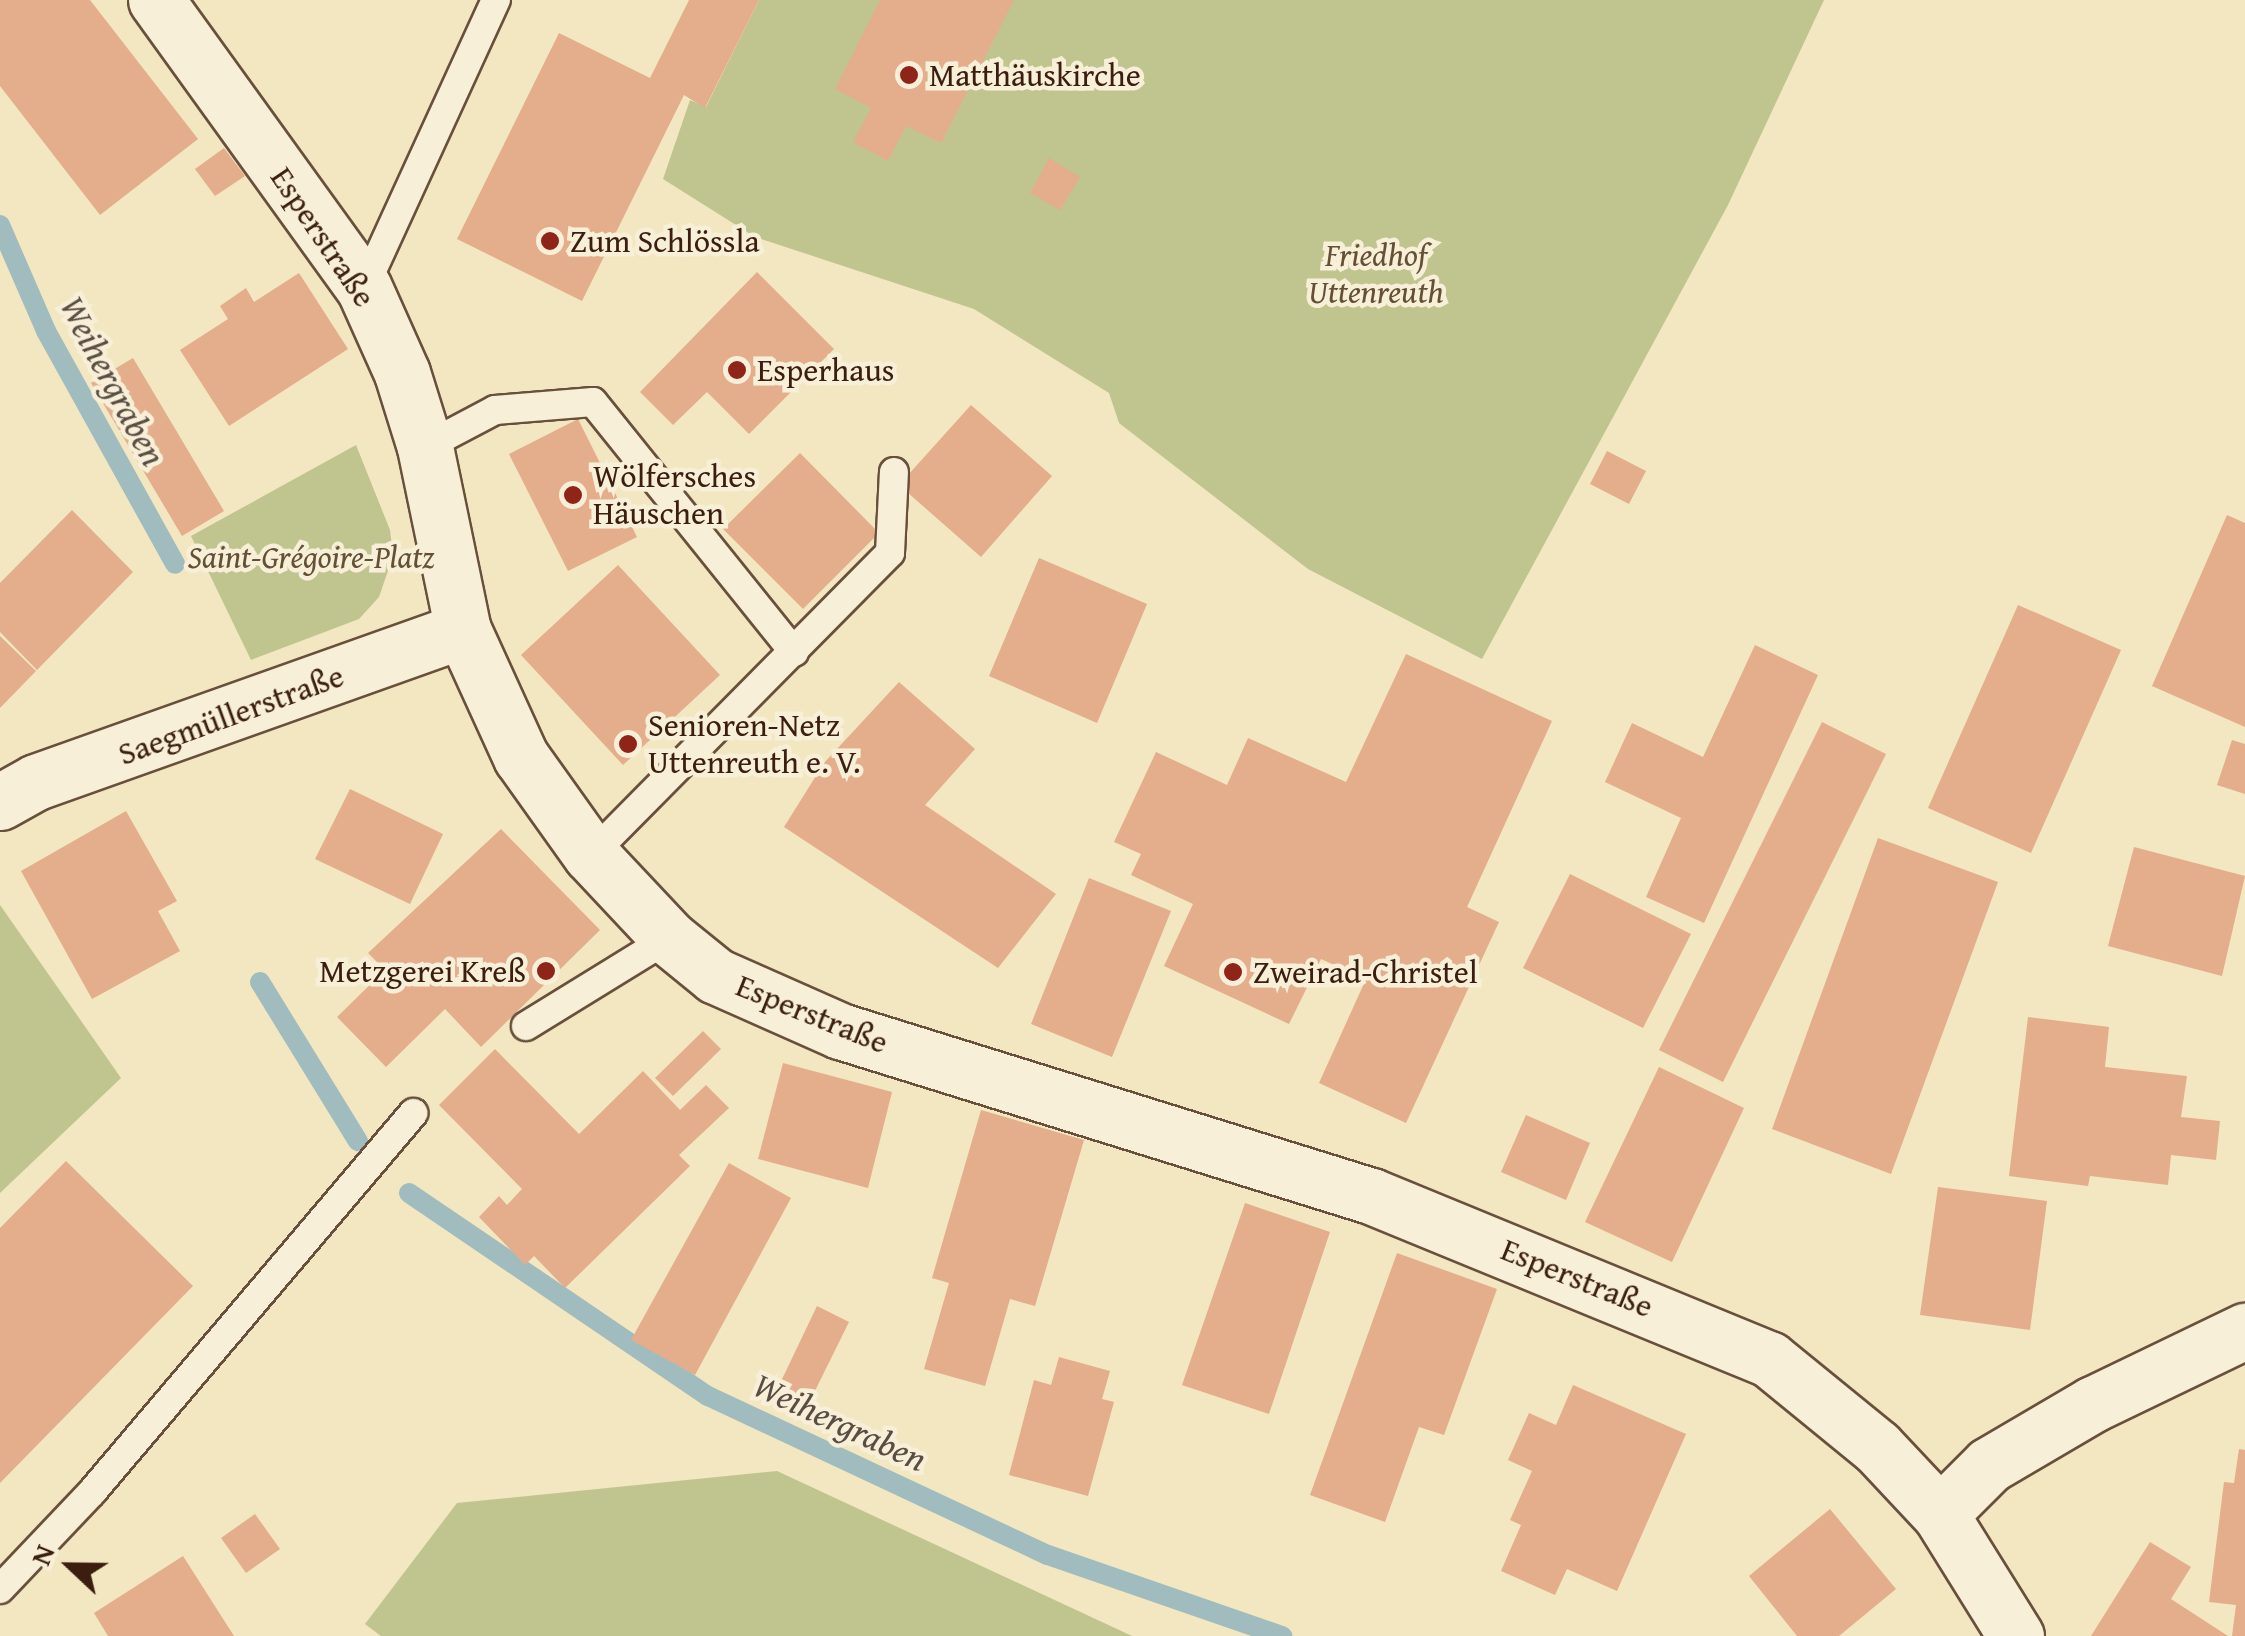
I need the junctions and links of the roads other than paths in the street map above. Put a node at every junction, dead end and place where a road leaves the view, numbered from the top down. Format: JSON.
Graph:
{"nodes":[{"id":1,"x":156,"y":0,"type":"edge"},
{"id":2,"x":496,"y":0,"type":"edge"},
{"id":3,"x":364,"y":288,"type":"junction"},
{"id":4,"x":424,"y":448,"type":"junction"},
{"id":5,"x":894,"y":472,"type":"dead end"},
{"id":6,"x":463,"y":630,"type":"junction"},
{"id":7,"x":794,"y":652,"type":"junction"},
{"id":8,"x":0,"y":802,"type":"edge"},
{"id":9,"x":592,"y":855,"type":"junction"},
{"id":10,"x":668,"y":938,"type":"junction"},
{"id":11,"x":526,"y":1026,"type":"dead end"},
{"id":12,"x":413,"y":1113,"type":"dead end"},
{"id":13,"x":2245,"y":1332,"type":"edge"},
{"id":14,"x":1940,"y":1514,"type":"junction"},
{"id":15,"x":0,"y":1589,"type":"edge"},
{"id":16,"x":2016,"y":1636,"type":"edge"}],
"edges":[{"from":1,"to":3,"type":"street","name":"Esperstraße"},
{"from":2,"to":3,"type":"lane"},
{"from":3,"to":4,"type":"street","name":"Esperstraße"},
{"from":4,"to":6,"type":"street","name":"Esperstraße"},
{"from":4,"to":7,"type":"lane"},
{"from":5,"to":7,"type":"lane"},
{"from":6,"to":8,"type":"street","name":"Saegmüllerstraße"},
{"from":6,"to":9,"type":"street","name":"Esperstraße"},
{"from":7,"to":9,"type":"lane"},
{"from":9,"to":10,"type":"street","name":"Esperstraße"},
{"from":10,"to":11,"type":"lane"},
{"from":10,"to":14,"type":"street","name":"Esperstraße"},
{"from":12,"to":15,"type":"lane"},
{"from":13,"to":14,"type":"street"},
{"from":14,"to":16,"type":"street","name":"Esperstraße"}]}
